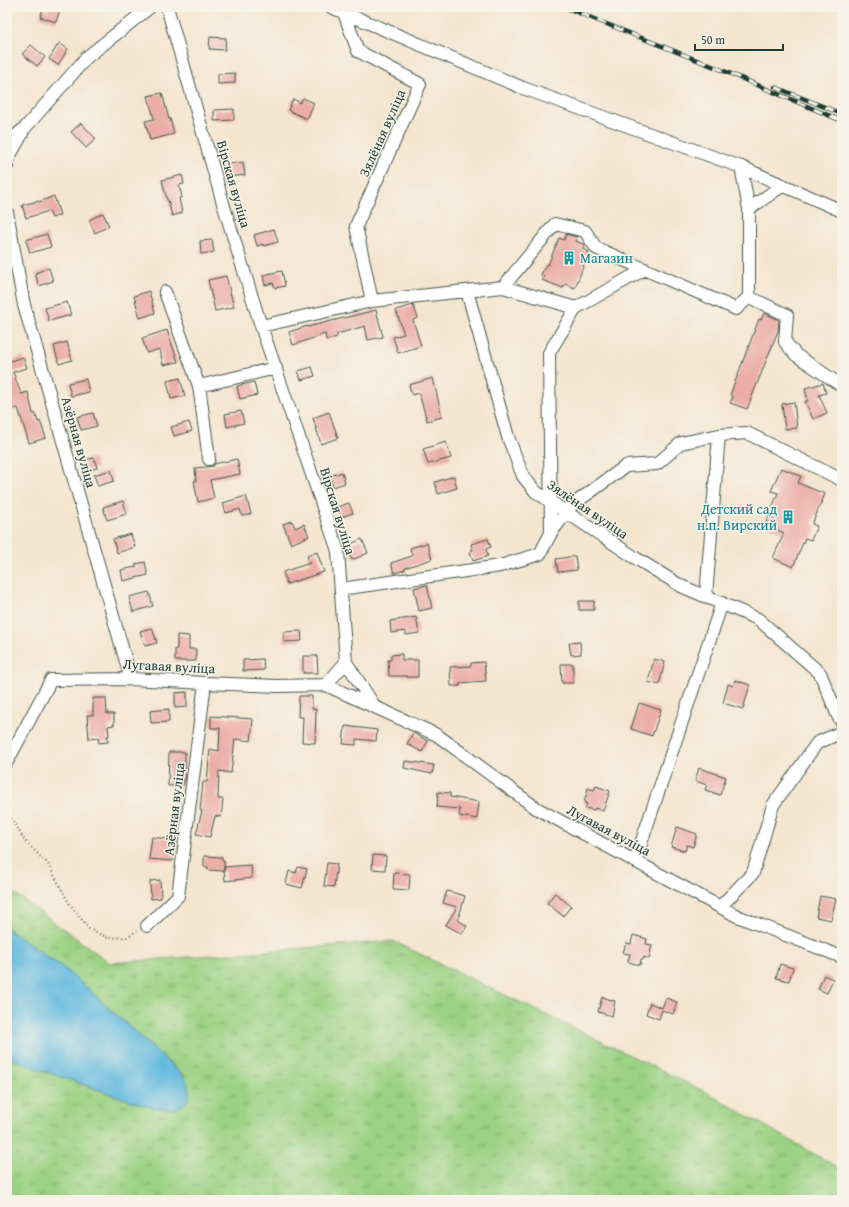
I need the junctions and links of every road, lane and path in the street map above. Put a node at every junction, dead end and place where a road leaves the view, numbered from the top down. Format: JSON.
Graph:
{"nodes":[{"id":1,"x":150,"y":7,"type":"edge"},
{"id":2,"x":167,"y":7,"type":"edge"},
{"id":3,"x":331,"y":7,"type":"edge"},
{"id":4,"x":344,"y":13,"type":"junction"},
{"id":5,"x":25,"y":128,"type":"junction"},
{"id":6,"x":7,"y":143,"type":"edge"},
{"id":7,"x":7,"y":166,"type":"edge"},
{"id":8,"x":741,"y":167,"type":"junction"},
{"id":9,"x":783,"y":185,"type":"junction"},
{"id":10,"x":749,"y":209,"type":"junction"},
{"id":11,"x":842,"y":211,"type":"edge"},
{"id":12,"x":7,"y":212,"type":"edge"},
{"id":13,"x":645,"y":269,"type":"junction"},
{"id":14,"x":503,"y":287,"type":"junction"},
{"id":15,"x":466,"y":291,"type":"junction"},
{"id":16,"x":165,"y":292,"type":"dead end"},
{"id":17,"x":748,"y":297,"type":"junction"},
{"id":18,"x":372,"y":301,"type":"junction"},
{"id":19,"x":576,"y":308,"type":"junction"},
{"id":20,"x":261,"y":326,"type":"junction"},
{"id":21,"x":276,"y":368,"type":"junction"},
{"id":22,"x":199,"y":386,"type":"junction"},
{"id":23,"x":842,"y":386,"type":"edge"},
{"id":24,"x":718,"y":435,"type":"junction"},
{"id":25,"x":209,"y":459,"type":"dead end"},
{"id":26,"x":842,"y":478,"type":"edge"},
{"id":27,"x":551,"y":502,"type":"junction"},
{"id":28,"x":567,"y":512,"type":"junction"},
{"id":29,"x":552,"y":533,"type":"junction"},
{"id":30,"x":341,"y":589,"type":"junction"},
{"id":31,"x":706,"y":596,"type":"junction"},
{"id":32,"x":722,"y":603,"type":"junction"},
{"id":33,"x":346,"y":662,"type":"junction"},
{"id":34,"x":131,"y":679,"type":"junction"},
{"id":35,"x":205,"y":683,"type":"junction"},
{"id":36,"x":326,"y":685,"type":"junction"},
{"id":37,"x":375,"y":707,"type":"junction"},
{"id":38,"x":842,"y":722,"type":"edge"},
{"id":39,"x":842,"y":732,"type":"edge"},
{"id":40,"x":7,"y":762,"type":"edge"},
{"id":41,"x":7,"y":811,"type":"edge"},
{"id":42,"x":635,"y":861,"type":"junction"},
{"id":43,"x":720,"y":907,"type":"junction"},
{"id":44,"x":147,"y":926,"type":"joint"},
{"id":45,"x":842,"y":957,"type":"edge"}],
"edges":[{"from":1,"to":5,"type":"street"},
{"from":2,"to":20,"type":"street","name":"Вірская вуліца"},
{"from":3,"to":4,"type":"street"},
{"from":4,"to":8,"type":"street"},
{"from":4,"to":18,"type":"street","name":"Зялёная вуліца"},
{"from":5,"to":6,"type":"street"},
{"from":5,"to":7,"type":"street"},
{"from":8,"to":9,"type":"street"},
{"from":8,"to":10,"type":"street"},
{"from":9,"to":10,"type":"street"},
{"from":9,"to":11,"type":"street"},
{"from":10,"to":17,"type":"street"},
{"from":12,"to":34,"type":"street","name":"Азёрная вуліца"},
{"from":13,"to":14,"type":"street"},
{"from":13,"to":17,"type":"street"},
{"from":13,"to":19,"type":"street"},
{"from":14,"to":15,"type":"street"},
{"from":14,"to":19,"type":"street"},
{"from":15,"to":18,"type":"street"},
{"from":15,"to":27,"type":"street","name":"Зялёная вуліца"},
{"from":16,"to":22,"type":"street"},
{"from":17,"to":23,"type":"street"},
{"from":18,"to":20,"type":"street"},
{"from":19,"to":27,"type":"street"},
{"from":20,"to":21,"type":"street","name":"Вірская вуліца"},
{"from":21,"to":22,"type":"street"},
{"from":21,"to":30,"type":"street","name":"Вірская вуліца"},
{"from":22,"to":25,"type":"street"},
{"from":24,"to":26,"type":"street"},
{"from":24,"to":28,"type":"street"},
{"from":24,"to":31,"type":"street"},
{"from":27,"to":28,"type":"street","name":"Зялёная вуліца"},
{"from":27,"to":29,"type":"street"},
{"from":28,"to":29,"type":"street"},
{"from":28,"to":31,"type":"street","name":"Зялёная вуліца"},
{"from":29,"to":30,"type":"street"},
{"from":30,"to":33,"type":"street","name":"Вірская вуліца"},
{"from":31,"to":32,"type":"street","name":"Зялёная вуліца"},
{"from":32,"to":38,"type":"street","name":"Зялёная вуліца"},
{"from":32,"to":42,"type":"street"},
{"from":33,"to":36,"type":"street"},
{"from":33,"to":37,"type":"street"},
{"from":34,"to":35,"type":"street","name":"Лугавая вуліца"},
{"from":34,"to":40,"type":"street","name":"Лугавая вуліца"},
{"from":35,"to":36,"type":"street","name":"Лугавая вуліца"},
{"from":35,"to":44,"type":"street","name":"Азёрная вуліца"},
{"from":36,"to":37,"type":"street","name":"Лугавая вуліца"},
{"from":37,"to":42,"type":"street","name":"Лугавая вуліца"},
{"from":39,"to":43,"type":"street"},
{"from":41,"to":44,"type":"path"},
{"from":42,"to":43,"type":"street","name":"Лугавая вуліца"},
{"from":43,"to":45,"type":"street","name":"Лугавая вуліца"}]}
